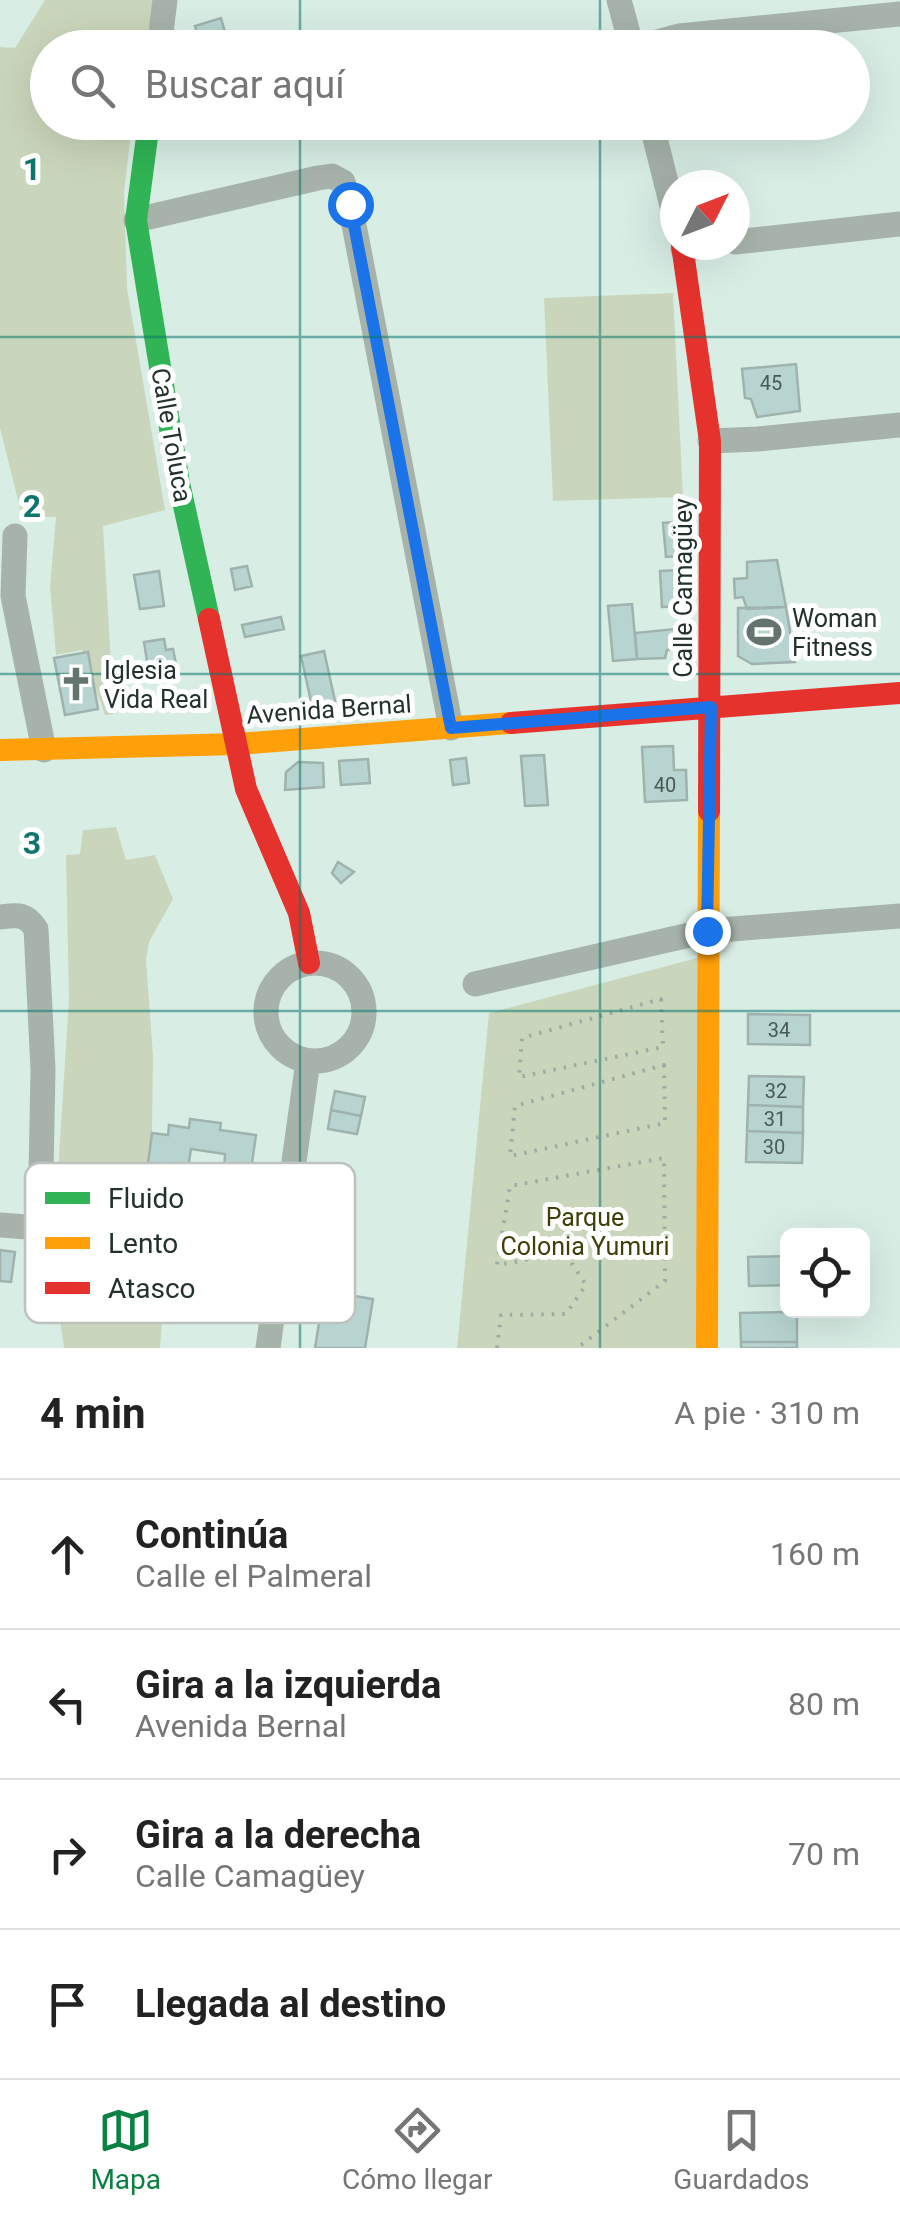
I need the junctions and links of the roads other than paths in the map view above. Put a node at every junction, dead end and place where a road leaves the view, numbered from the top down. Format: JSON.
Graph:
{"nodes":[{"id":1,"x":619,"y":0,"type":"edge"},
{"id":2,"x":168,"y":1,"type":"edge"},
{"id":3,"x":900,"y":14,"type":"edge"},
{"id":4,"x":162,"y":30,"type":"edge"},
{"id":5,"x":628,"y":30,"type":"edge"},
{"id":6,"x":740,"y":30,"type":"edge"},
{"id":7,"x":147,"y":140,"type":"edge"},
{"id":8,"x":656,"y":140,"type":"edge"},
{"id":9,"x":663,"y":170,"type":"edge"},
{"id":10,"x":136,"y":220,"type":"junction"},
{"id":11,"x":900,"y":224,"type":"edge"},
{"id":12,"x":750,"y":240,"type":"edge"},
{"id":13,"x":684,"y":260,"type":"edge"},
{"id":14,"x":900,"y":425,"type":"edge"},
{"id":15,"x":710,"y":441,"type":"junction"},
{"id":16,"x":15,"y":536,"type":"dead end"},
{"id":17,"x":900,"y":692,"type":"edge"},
{"id":18,"x":711,"y":707,"type":"junction"},
{"id":19,"x":451,"y":728,"type":"junction"},
{"id":20,"x":238,"y":744,"type":"junction"},
{"id":21,"x":0,"y":750,"type":"edge"},
{"id":22,"x":44,"y":750,"type":"junction"},
{"id":23,"x":900,"y":916,"type":"edge"},
{"id":24,"x":0,"y":917,"type":"edge"},
{"id":25,"x":707,"y":931,"type":"junction"},
{"id":26,"x":310,"y":963,"type":"junction"},
{"id":27,"x":475,"y":984,"type":"dead end"},
{"id":28,"x":308,"y":1060,"type":"junction"},
{"id":29,"x":41,"y":1163,"type":"edge"},
{"id":30,"x":292,"y":1163,"type":"edge"},
{"id":31,"x":0,"y":1225,"type":"edge"},
{"id":32,"x":25,"y":1227,"type":"edge"},
{"id":33,"x":271,"y":1323,"type":"edge"},
{"id":34,"x":268,"y":1348,"type":"edge"},
{"id":35,"x":707,"y":1348,"type":"edge"}],
"edges":[{"from":1,"to":5,"type":"street"},
{"from":2,"to":4,"type":"street"},
{"from":3,"to":6,"type":"street"},
{"from":7,"to":10,"type":"street","name":"Calle Toluca"},
{"from":8,"to":9,"type":"street"},
{"from":10,"to":19,"type":"street"},
{"from":10,"to":20,"type":"street","name":"Calle Toluca"},
{"from":11,"to":12,"type":"street"},
{"from":13,"to":15,"type":"street","name":"Calle Camagüey"},
{"from":14,"to":15,"type":"street"},
{"from":15,"to":18,"type":"street","name":"Calle Camagüey"},
{"from":16,"to":22,"type":"street"},
{"from":17,"to":18,"type":"street","name":"Avenida Bernal"},
{"from":18,"to":19,"type":"street","name":"Avenida Bernal"},
{"from":18,"to":25,"type":"street","name":"Calle Camagüey"},
{"from":19,"to":20,"type":"street","name":"Avenida Bernal"},
{"from":20,"to":22,"type":"street","name":"Avenida Bernal"},
{"from":20,"to":26,"type":"street","name":"Calle Toluca"},
{"from":21,"to":22,"type":"street","name":"Avenida Bernal"},
{"from":23,"to":25,"type":"street"},
{"from":24,"to":29,"type":"street"},
{"from":25,"to":27,"type":"street"},
{"from":25,"to":35,"type":"street","name":"Calle Camagüey"},
{"from":26,"to":28,"type":"street"},
{"from":26,"to":28,"type":"street"},
{"from":28,"to":30,"type":"street"},
{"from":31,"to":32,"type":"street"},
{"from":33,"to":34,"type":"street"}]}
